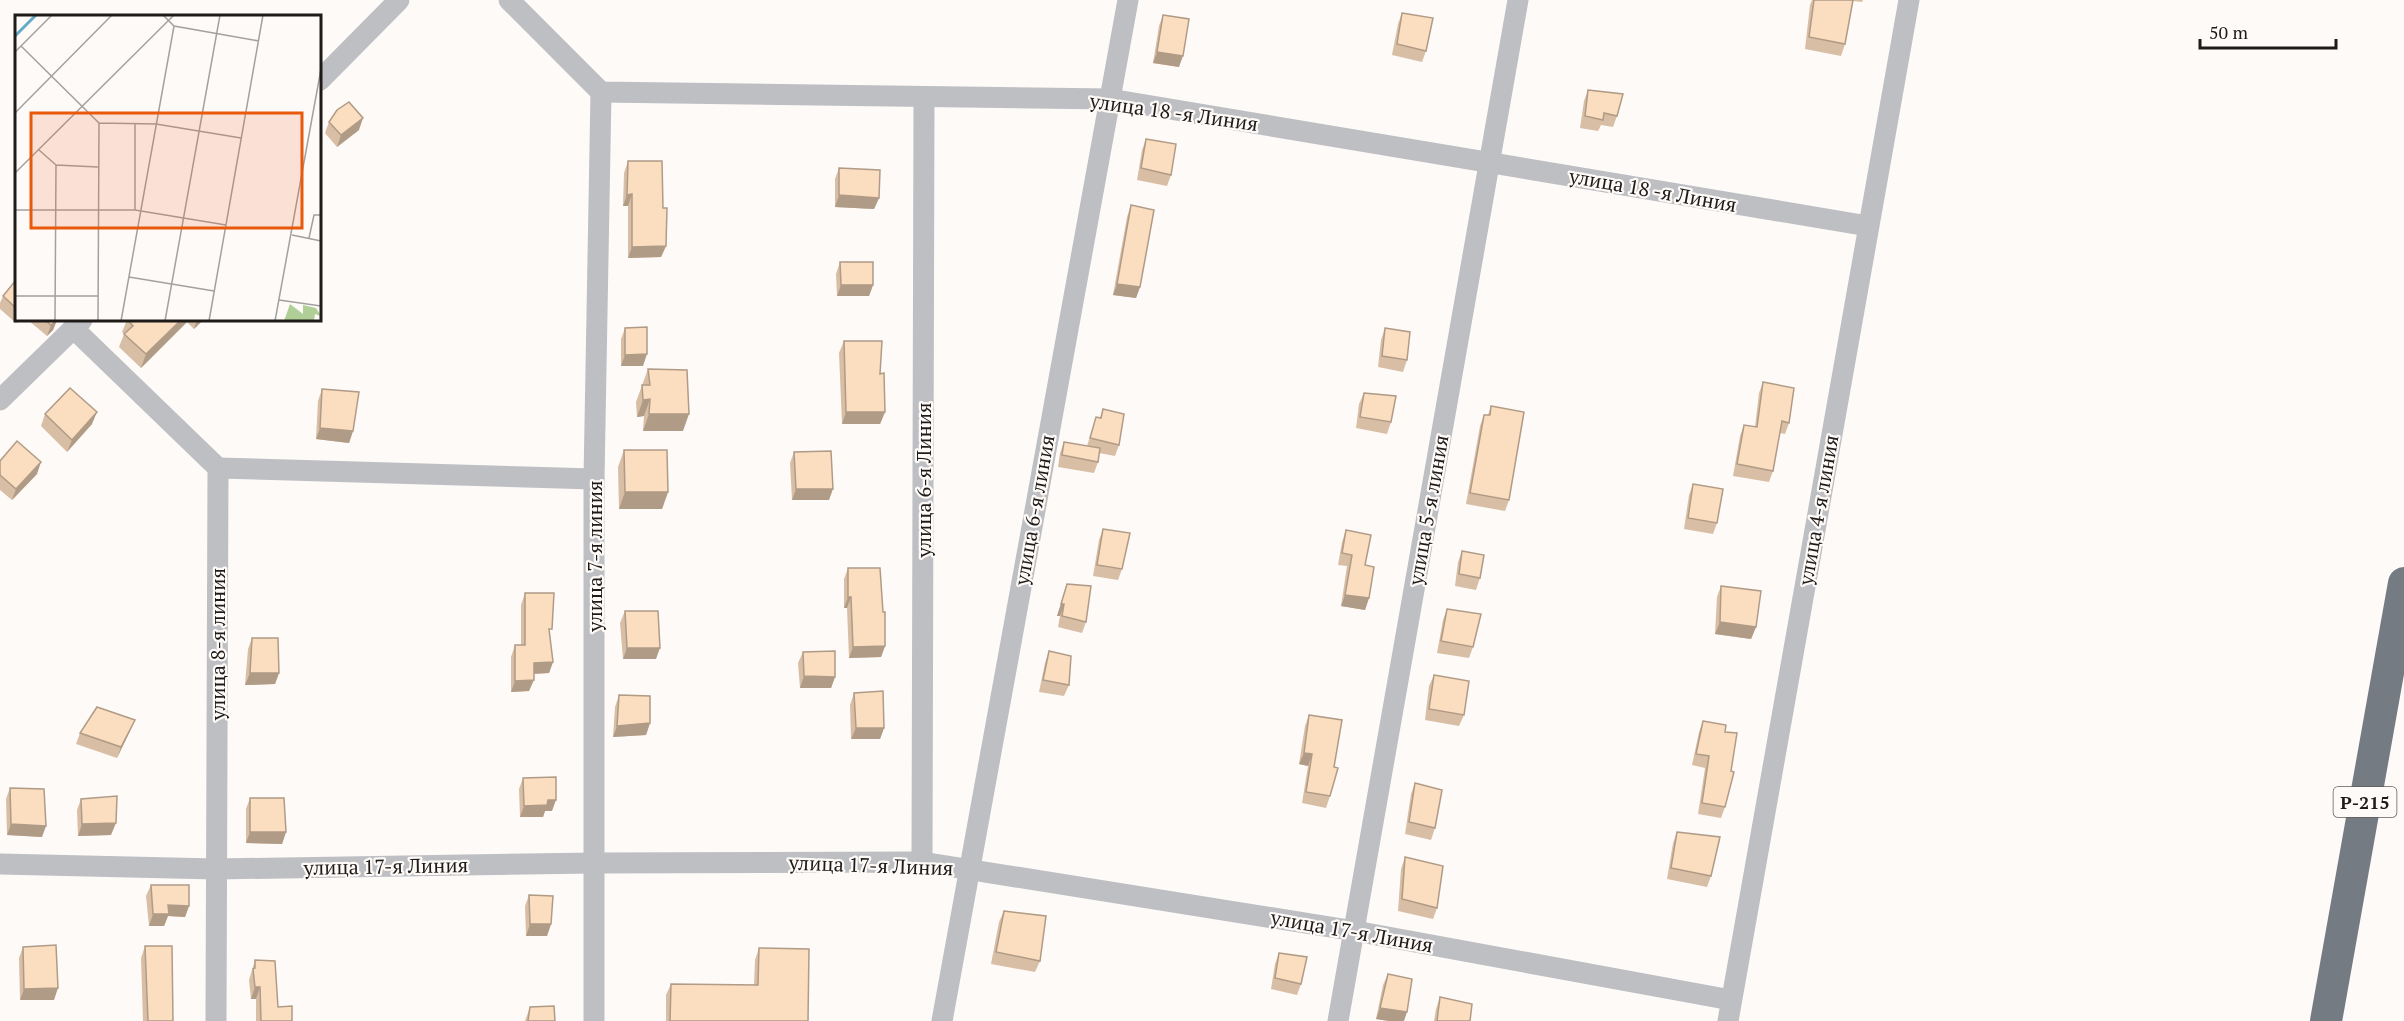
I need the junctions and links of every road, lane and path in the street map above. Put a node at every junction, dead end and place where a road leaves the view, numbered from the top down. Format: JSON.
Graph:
{"nodes":[{"id":1,"x":399,"y":0,"type":"edge"},
{"id":2,"x":509,"y":0,"type":"edge"},
{"id":3,"x":1128,"y":0,"type":"edge"},
{"id":4,"x":1518,"y":0,"type":"edge"},
{"id":5,"x":1909,"y":0,"type":"edge"},
{"id":6,"x":321,"y":79,"type":"edge"},
{"id":7,"x":601,"y":92,"type":"junction"},
{"id":8,"x":924,"y":98,"type":"junction"},
{"id":9,"x":1110,"y":99,"type":"junction"},
{"id":10,"x":1489,"y":162,"type":"junction"},
{"id":11,"x":1868,"y":226,"type":"junction"},
{"id":12,"x":77,"y":324,"type":"edge"},
{"id":13,"x":0,"y":400,"type":"edge"},
{"id":14,"x":218,"y":468,"type":"junction"},
{"id":15,"x":594,"y":479,"type":"junction"},
{"id":16,"x":2404,"y":583,"type":"edge"},
{"id":17,"x":922,"y":862,"type":"junction"},
{"id":18,"x":594,"y":863,"type":"junction"},
{"id":19,"x":0,"y":864,"type":"edge"},
{"id":20,"x":968,"y":868,"type":"junction"},
{"id":21,"x":216,"y":869,"type":"junction"},
{"id":22,"x":1355,"y":931,"type":"junction"},
{"id":23,"x":1731,"y":1000,"type":"junction"},
{"id":24,"x":216,"y":1021,"type":"edge"},
{"id":25,"x":594,"y":1021,"type":"edge"},
{"id":26,"x":942,"y":1021,"type":"edge"},
{"id":27,"x":1338,"y":1021,"type":"edge"},
{"id":28,"x":1728,"y":1021,"type":"edge"},
{"id":29,"x":2326,"y":1021,"type":"edge"}],
"edges":[{"from":1,"to":6,"type":"street"},
{"from":2,"to":7,"type":"street"},
{"from":3,"to":9,"type":"street","name":"улица 6-я линия"},
{"from":4,"to":10,"type":"street","name":"улица 5-я линия"},
{"from":5,"to":11,"type":"street","name":"улица 4-я линия"},
{"from":7,"to":8,"type":"street","name":"улица 18 -я Линия"},
{"from":7,"to":15,"type":"street","name":"улица 7-я линия"},
{"from":8,"to":9,"type":"street","name":"улица 18 -я Линия"},
{"from":8,"to":17,"type":"street","name":"улица 6-я Линия"},
{"from":9,"to":10,"type":"street","name":"улица 18 -я Линия"},
{"from":9,"to":20,"type":"street","name":"улица 6-я линия"},
{"from":10,"to":11,"type":"street","name":"улица 18 -я Линия"},
{"from":10,"to":22,"type":"street","name":"улица 5-я линия"},
{"from":11,"to":23,"type":"street","name":"улица 4-я линия"},
{"from":12,"to":13,"type":"street"},
{"from":12,"to":14,"type":"street"},
{"from":14,"to":15,"type":"street"},
{"from":14,"to":21,"type":"street","name":"улица 8-я линия"},
{"from":15,"to":18,"type":"street","name":"улица 7-я линия"},
{"from":16,"to":29,"type":"highway","number":"Р-215"},
{"from":17,"to":18,"type":"street","name":"улица 17-я Линия"},
{"from":17,"to":20,"type":"street","name":"улица 17-я Линия"},
{"from":18,"to":21,"type":"street","name":"улица 17-я Линия"},
{"from":18,"to":25,"type":"street","name":"улица 7-я линия"},
{"from":19,"to":21,"type":"street","name":"улица 17-я Линия"},
{"from":20,"to":22,"type":"street","name":"улица 17-я Линия"},
{"from":20,"to":26,"type":"street","name":"улица 6-я линия"},
{"from":21,"to":24,"type":"street","name":"улица 8-я линия"},
{"from":22,"to":23,"type":"street","name":"улица 17-я Линия"},
{"from":22,"to":27,"type":"street","name":"улица 5-я линия"},
{"from":23,"to":28,"type":"street","name":"улица 4-я линия"}]}
